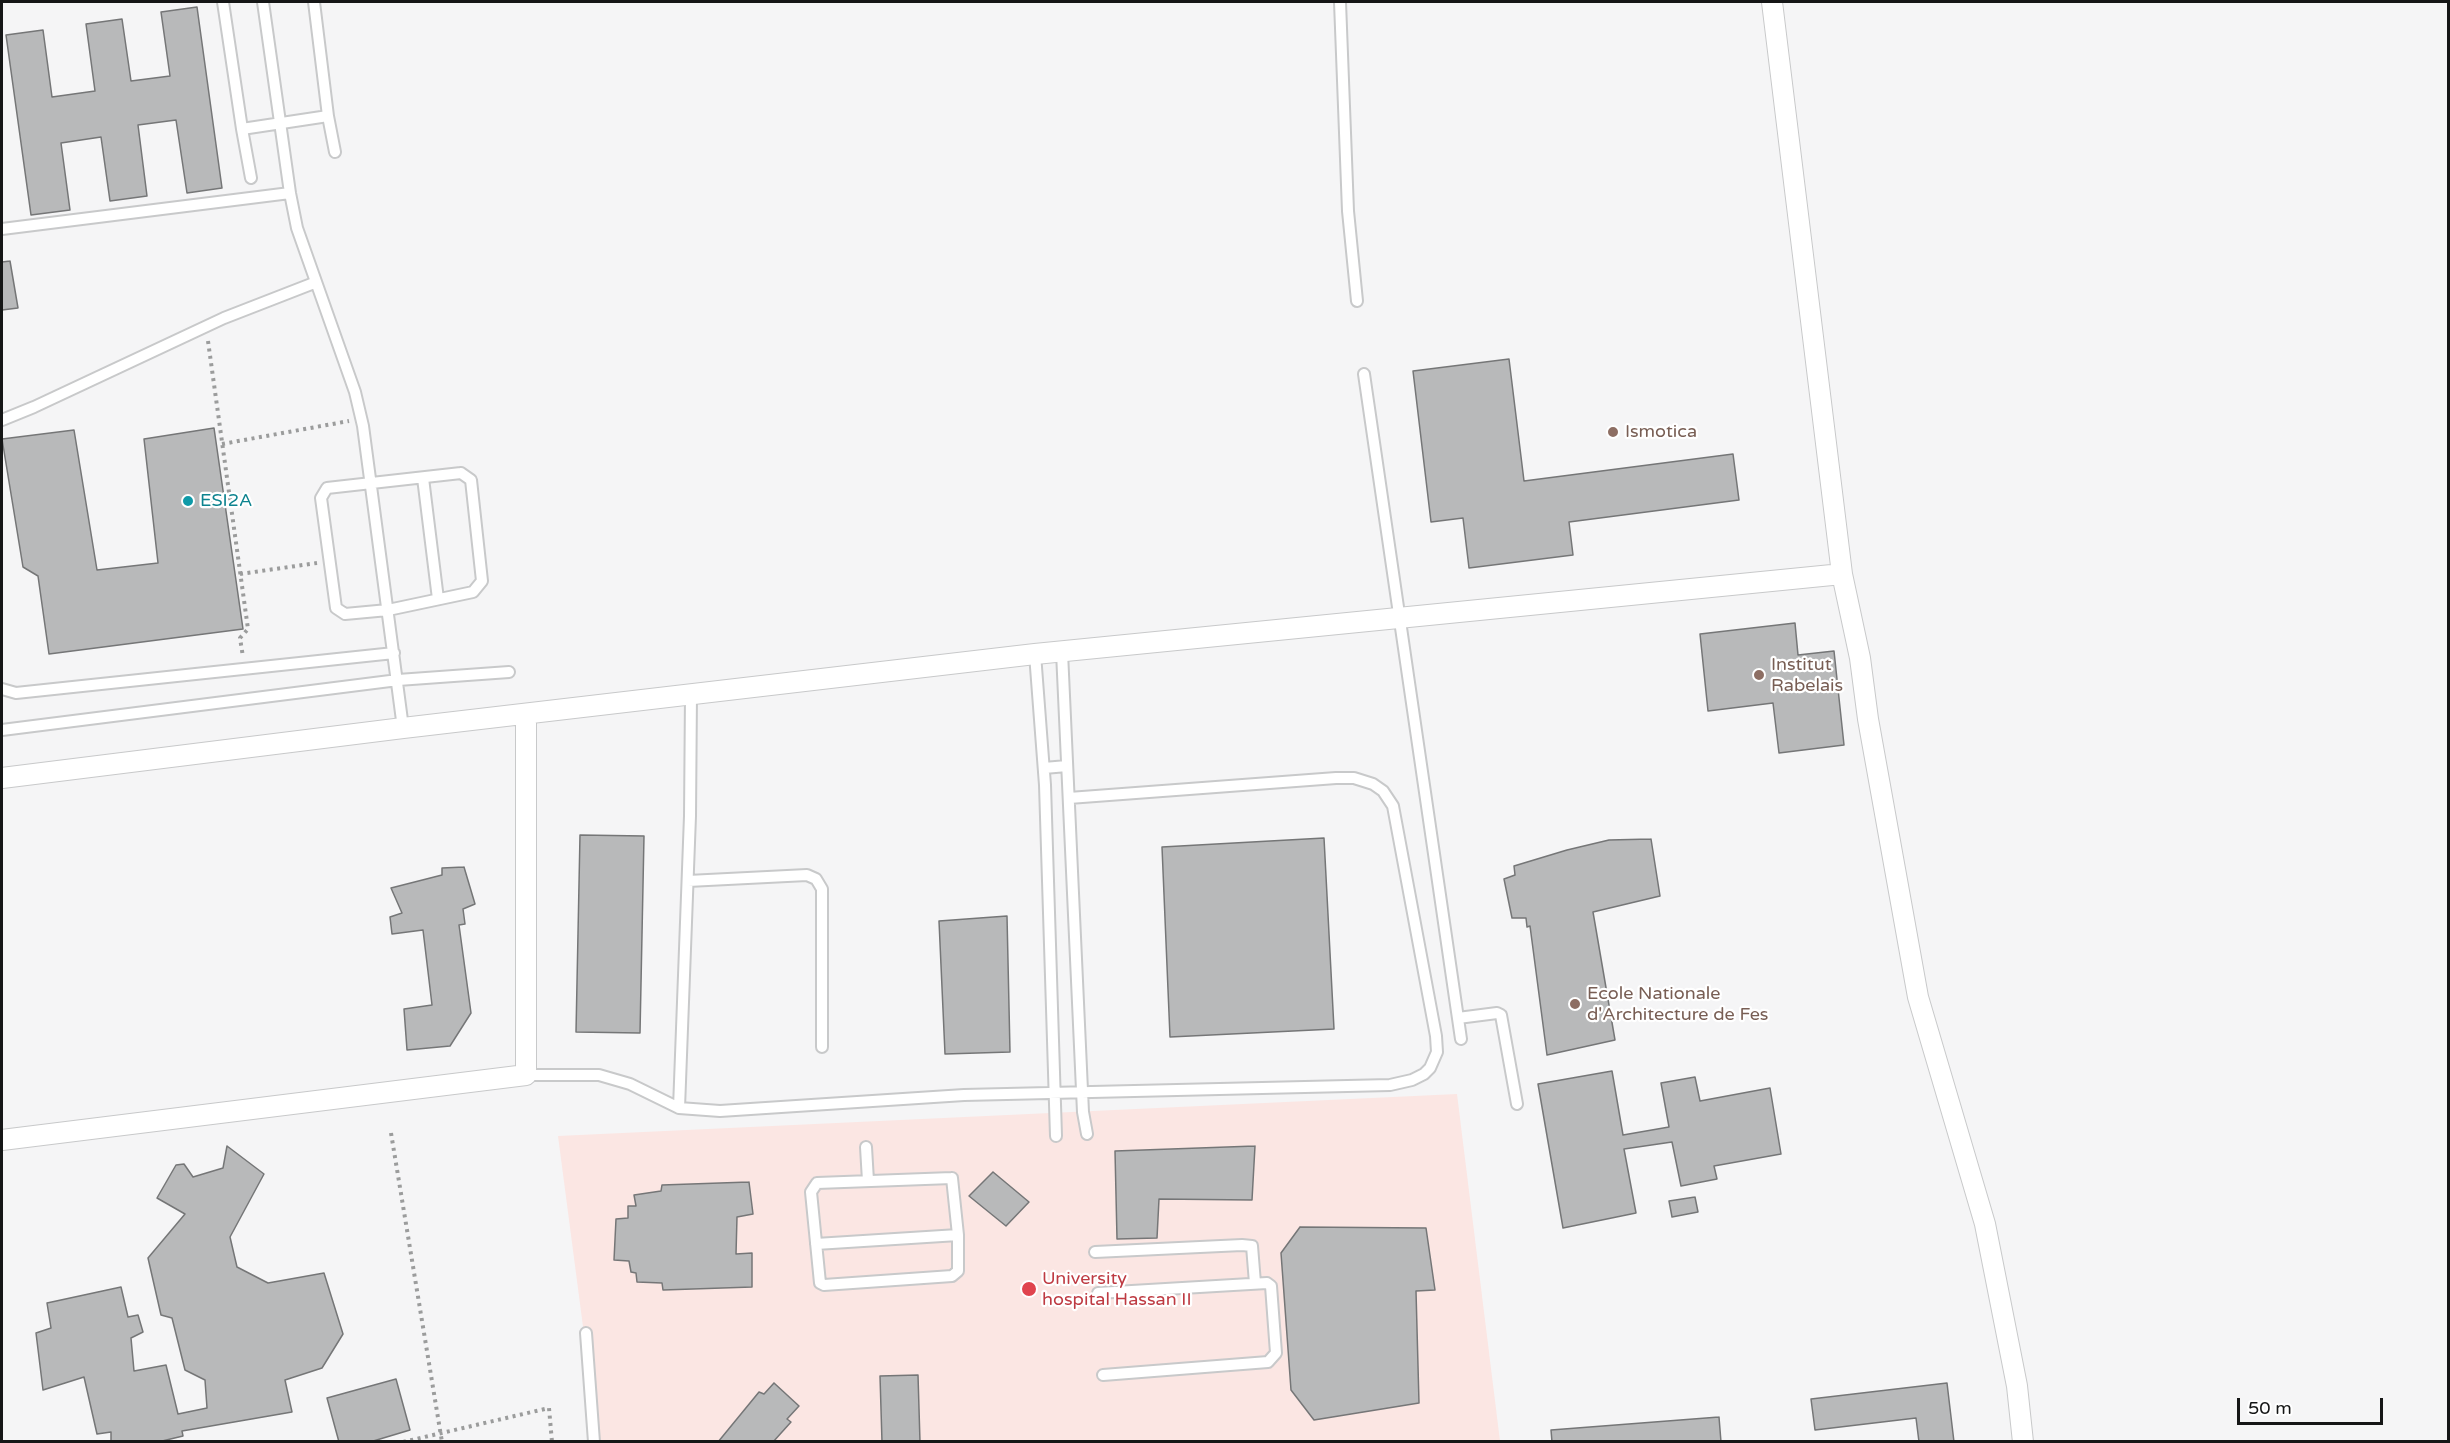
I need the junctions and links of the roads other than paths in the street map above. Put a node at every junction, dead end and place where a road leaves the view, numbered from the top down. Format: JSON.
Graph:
{"nodes":[{"id":1,"x":223,"y":2,"type":"edge"},
{"id":2,"x":263,"y":2,"type":"edge"},
{"id":3,"x":314,"y":2,"type":"edge"},
{"id":4,"x":1340,"y":2,"type":"edge"},
{"id":5,"x":1772,"y":2,"type":"edge"},
{"id":6,"x":328,"y":116,"type":"junction"},
{"id":7,"x":281,"y":123,"type":"junction"},
{"id":8,"x":242,"y":129,"type":"junction"},
{"id":9,"x":335,"y":152,"type":"dead end"},
{"id":10,"x":251,"y":178,"type":"dead end"},
{"id":11,"x":290,"y":194,"type":"junction"},
{"id":12,"x":2,"y":230,"type":"edge"},
{"id":13,"x":314,"y":283,"type":"junction"},
{"id":14,"x":1357,"y":301,"type":"dead end"},
{"id":15,"x":1364,"y":374,"type":"dead end"},
{"id":16,"x":2,"y":420,"type":"edge"},
{"id":17,"x":423,"y":478,"type":"junction"},
{"id":18,"x":371,"y":484,"type":"junction"},
{"id":19,"x":1842,"y":574,"type":"junction"},
{"id":20,"x":438,"y":599,"type":"junction"},
{"id":21,"x":388,"y":610,"type":"junction"},
{"id":22,"x":1398,"y":618,"type":"junction"},
{"id":23,"x":1062,"y":652,"type":"junction"},
{"id":24,"x":394,"y":653,"type":"junction"},
{"id":25,"x":1035,"y":654,"type":"junction"},
{"id":26,"x":509,"y":672,"type":"dead end"},
{"id":27,"x":398,"y":680,"type":"junction"},
{"id":28,"x":2,"y":688,"type":"edge"},
{"id":29,"x":691,"y":694,"type":"junction"},
{"id":30,"x":526,"y":714,"type":"junction"},
{"id":31,"x":403,"y":728,"type":"junction"},
{"id":32,"x":2,"y":730,"type":"edge"},
{"id":33,"x":1067,"y":766,"type":"junction"},
{"id":34,"x":1044,"y":768,"type":"junction"},
{"id":35,"x":2,"y":778,"type":"edge"},
{"id":36,"x":1070,"y":798,"type":"junction"},
{"id":37,"x":688,"y":880,"type":"junction"},
{"id":38,"x":1458,"y":1018,"type":"junction"},
{"id":39,"x":1461,"y":1039,"type":"dead end"},
{"id":40,"x":822,"y":1047,"type":"dead end"},
{"id":41,"x":526,"y":1075,"type":"junction"},
{"id":42,"x":1054,"y":1093,"type":"junction"},
{"id":43,"x":1082,"y":1093,"type":"junction"},
{"id":44,"x":1517,"y":1104,"type":"dead end"},
{"id":45,"x":679,"y":1108,"type":"junction"},
{"id":46,"x":1087,"y":1134,"type":"dead end"},
{"id":47,"x":7,"y":1136,"type":"edge"},
{"id":48,"x":1056,"y":1136,"type":"dead end"},
{"id":49,"x":866,"y":1147,"type":"dead end"},
{"id":50,"x":868,"y":1181,"type":"junction"},
{"id":51,"x":958,"y":1235,"type":"junction"},
{"id":52,"x":816,"y":1244,"type":"junction"},
{"id":53,"x":1095,"y":1252,"type":"dead end"},
{"id":54,"x":1255,"y":1283,"type":"junction"},
{"id":55,"x":1098,"y":1293,"type":"dead end"},
{"id":56,"x":586,"y":1333,"type":"dead end"},
{"id":57,"x":1103,"y":1375,"type":"dead end"},
{"id":58,"x":594,"y":1442,"type":"edge"},
{"id":59,"x":2023,"y":1442,"type":"edge"}],
"edges":[{"from":1,"to":8,"type":"lane"},
{"from":2,"to":7,"type":"lane"},
{"from":3,"to":6,"type":"lane"},
{"from":4,"to":14,"type":"lane"},
{"from":5,"to":19,"type":"street"},
{"from":6,"to":7,"type":"lane"},
{"from":6,"to":9,"type":"lane"},
{"from":7,"to":8,"type":"lane"},
{"from":7,"to":11,"type":"lane"},
{"from":8,"to":10,"type":"lane"},
{"from":11,"to":12,"type":"lane"},
{"from":11,"to":13,"type":"lane"},
{"from":13,"to":16,"type":"lane"},
{"from":13,"to":18,"type":"lane"},
{"from":15,"to":22,"type":"lane"},
{"from":17,"to":18,"type":"lane"},
{"from":17,"to":20,"type":"lane"},
{"from":17,"to":20,"type":"lane"},
{"from":18,"to":21,"type":"lane"},
{"from":18,"to":21,"type":"lane"},
{"from":19,"to":22,"type":"street"},
{"from":19,"to":59,"type":"street"},
{"from":20,"to":21,"type":"lane"},
{"from":21,"to":24,"type":"lane"},
{"from":22,"to":23,"type":"street"},
{"from":22,"to":38,"type":"lane"},
{"from":23,"to":25,"type":"street"},
{"from":23,"to":33,"type":"lane"},
{"from":24,"to":27,"type":"lane"},
{"from":24,"to":28,"type":"lane"},
{"from":25,"to":29,"type":"street"},
{"from":25,"to":34,"type":"lane"},
{"from":26,"to":27,"type":"lane"},
{"from":27,"to":31,"type":"lane"},
{"from":27,"to":32,"type":"lane"},
{"from":29,"to":30,"type":"street"},
{"from":29,"to":37,"type":"lane"},
{"from":30,"to":31,"type":"street"},
{"from":30,"to":41,"type":"street"},
{"from":31,"to":35,"type":"street"},
{"from":33,"to":34,"type":"lane"},
{"from":33,"to":36,"type":"lane"},
{"from":34,"to":42,"type":"lane"},
{"from":36,"to":43,"type":"lane"},
{"from":36,"to":43,"type":"lane"},
{"from":37,"to":40,"type":"lane"},
{"from":37,"to":45,"type":"lane"},
{"from":38,"to":39,"type":"lane"},
{"from":38,"to":44,"type":"lane"},
{"from":41,"to":45,"type":"lane"},
{"from":41,"to":47,"type":"street"},
{"from":42,"to":43,"type":"lane"},
{"from":42,"to":45,"type":"lane"},
{"from":42,"to":48,"type":"lane"},
{"from":43,"to":46,"type":"lane"},
{"from":49,"to":50,"type":"lane"},
{"from":50,"to":51,"type":"lane"},
{"from":50,"to":52,"type":"lane"},
{"from":51,"to":52,"type":"lane"},
{"from":51,"to":52,"type":"lane"},
{"from":53,"to":54,"type":"lane"},
{"from":54,"to":55,"type":"lane"},
{"from":54,"to":57,"type":"lane"},
{"from":56,"to":58,"type":"lane"}]}
